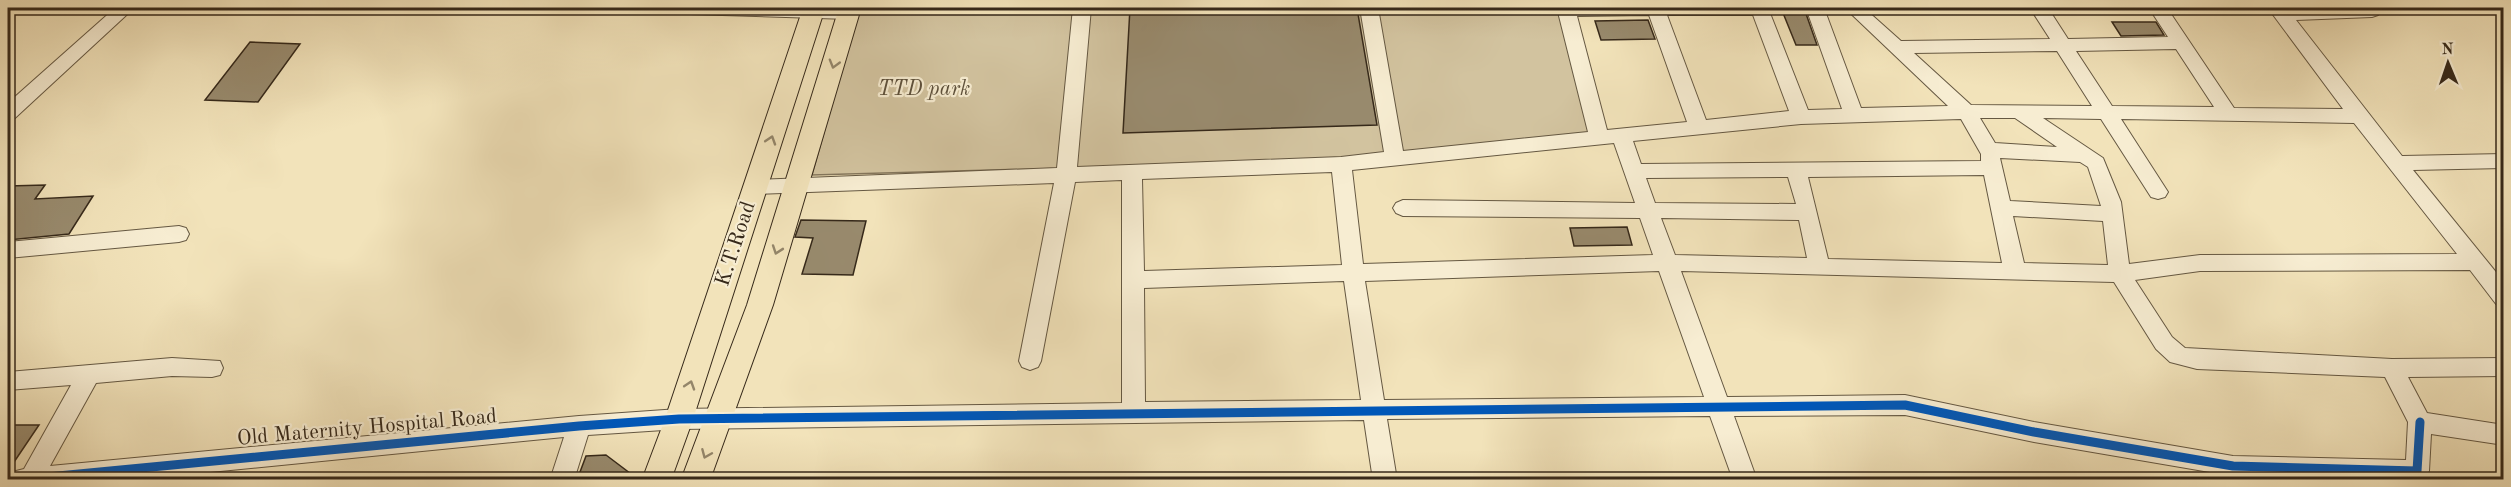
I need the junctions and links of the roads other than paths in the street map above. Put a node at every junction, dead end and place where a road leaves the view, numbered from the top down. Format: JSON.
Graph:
{"nodes":[{"id":1,"x":125,"y":8,"type":"edge"},
{"id":2,"x":689,"y":8,"type":"edge"},
{"id":3,"x":1082,"y":8,"type":"edge"},
{"id":4,"x":1370,"y":8,"type":"edge"},
{"id":5,"x":1759,"y":8,"type":"edge"},
{"id":6,"x":1815,"y":8,"type":"edge"},
{"id":7,"x":1854,"y":8,"type":"edge"},
{"id":8,"x":2038,"y":8,"type":"edge"},
{"id":9,"x":2158,"y":8,"type":"edge"},
{"id":10,"x":1566,"y":9,"type":"edge"},
{"id":11,"x":1656,"y":9,"type":"edge"},
{"id":12,"x":813,"y":10,"type":"edge"},
{"id":13,"x":849,"y":10,"type":"edge"},
{"id":14,"x":2280,"y":11,"type":"edge"},
{"id":15,"x":2372,"y":11,"type":"dead end"},
{"id":16,"x":2181,"y":43,"type":"junction"},
{"id":17,"x":2063,"y":45,"type":"junction"},
{"id":18,"x":1897,"y":47,"type":"junction"},
{"id":19,"x":2018,"y":111,"type":"junction"},
{"id":20,"x":1967,"y":112,"type":"junction"},
{"id":21,"x":2106,"y":112,"type":"junction"},
{"id":22,"x":8,"y":113,"type":"edge"},
{"id":23,"x":2228,"y":114,"type":"junction"},
{"id":24,"x":1854,"y":115,"type":"junction"},
{"id":25,"x":2359,"y":116,"type":"junction"},
{"id":26,"x":1801,"y":117,"type":"junction"},
{"id":27,"x":1699,"y":128,"type":"junction"},
{"id":28,"x":1621,"y":136,"type":"junction"},
{"id":29,"x":1599,"y":138,"type":"junction"},
{"id":30,"x":2083,"y":155,"type":"junction"},
{"id":31,"x":1395,"y":159,"type":"junction"},
{"id":32,"x":1991,"y":159,"type":"junction"},
{"id":33,"x":2503,"y":161,"type":"edge"},
{"id":34,"x":2397,"y":163,"type":"junction"},
{"id":35,"x":1341,"y":164,"type":"junction"},
{"id":36,"x":1796,"y":170,"type":"junction"},
{"id":37,"x":1132,"y":171,"type":"junction"},
{"id":38,"x":1633,"y":171,"type":"junction"},
{"id":39,"x":1066,"y":174,"type":"junction"},
{"id":40,"x":799,"y":185,"type":"junction"},
{"id":41,"x":755,"y":187,"type":"junction"},
{"id":42,"x":2158,"y":192,"type":"dead end"},
{"id":43,"x":2001,"y":207,"type":"junction"},
{"id":44,"x":1402,"y":208,"type":"dead end"},
{"id":45,"x":1647,"y":209,"type":"junction"},
{"id":46,"x":1808,"y":212,"type":"junction"},
{"id":47,"x":2112,"y":214,"type":"junction"},
{"id":48,"x":179,"y":234,"type":"dead end"},
{"id":49,"x":8,"y":250,"type":"edge"},
{"id":50,"x":2475,"y":262,"type":"junction"},
{"id":51,"x":1666,"y":263,"type":"junction"},
{"id":52,"x":1819,"y":267,"type":"junction"},
{"id":53,"x":1353,"y":272,"type":"junction"},
{"id":54,"x":2014,"y":273,"type":"junction"},
{"id":55,"x":2120,"y":274,"type":"junction"},
{"id":56,"x":1133,"y":279,"type":"junction"},
{"id":57,"x":2504,"y":298,"type":"edge"},
{"id":58,"x":1030,"y":361,"type":"dead end"},
{"id":59,"x":2504,"y":367,"type":"edge"},
{"id":60,"x":212,"y":368,"type":"dead end"},
{"id":61,"x":2392,"y":368,"type":"junction"},
{"id":62,"x":89,"y":374,"type":"junction"},
{"id":63,"x":8,"y":381,"type":"edge"},
{"id":64,"x":1718,"y":407,"type":"junction"},
{"id":65,"x":1374,"y":410,"type":"junction"},
{"id":66,"x":1134,"y":412,"type":"junction"},
{"id":67,"x":721,"y":418,"type":"junction"},
{"id":68,"x":679,"y":419,"type":"junction"},
{"id":69,"x":2420,"y":422,"type":"junction"},
{"id":70,"x":579,"y":426,"type":"junction"},
{"id":71,"x":2504,"y":435,"type":"edge"},
{"id":72,"x":20,"y":479,"type":"edge"},
{"id":73,"x":562,"y":480,"type":"edge"},
{"id":74,"x":656,"y":480,"type":"edge"},
{"id":75,"x":695,"y":480,"type":"edge"},
{"id":76,"x":1385,"y":480,"type":"edge"},
{"id":77,"x":1744,"y":480,"type":"edge"}],
"edges":[{"from":1,"to":22,"type":"street"},
{"from":2,"to":12,"type":"street"},
{"from":3,"to":39,"type":"street"},
{"from":4,"to":31,"type":"street"},
{"from":5,"to":11,"type":"street"},
{"from":5,"to":26,"type":"street"},
{"from":6,"to":24,"type":"street"},
{"from":7,"to":18,"type":"street"},
{"from":8,"to":17,"type":"street"},
{"from":9,"to":16,"type":"street"},
{"from":10,"to":11,"type":"street"},
{"from":10,"to":29,"type":"street"},
{"from":11,"to":27,"type":"street"},
{"from":12,"to":13,"type":"street"},
{"from":41,"to":12,"type":"main road","name":"K.T.Road","one_way":true},
{"from":13,"to":40,"type":"main road","name":"K.T.Road","one_way":true},
{"from":14,"to":15,"type":"street"},
{"from":14,"to":25,"type":"street"},
{"from":16,"to":17,"type":"street"},
{"from":16,"to":23,"type":"street"},
{"from":17,"to":18,"type":"street"},
{"from":17,"to":21,"type":"street"},
{"from":18,"to":20,"type":"street"},
{"from":19,"to":20,"type":"street"},
{"from":19,"to":21,"type":"street"},
{"from":19,"to":30,"type":"street"},
{"from":20,"to":24,"type":"street"},
{"from":20,"to":32,"type":"street"},
{"from":21,"to":23,"type":"street"},
{"from":21,"to":42,"type":"street"},
{"from":23,"to":25,"type":"street"},
{"from":24,"to":26,"type":"street"},
{"from":25,"to":34,"type":"street"},
{"from":26,"to":27,"type":"street"},
{"from":27,"to":28,"type":"street"},
{"from":28,"to":29,"type":"street"},
{"from":28,"to":38,"type":"street"},
{"from":29,"to":31,"type":"street"},
{"from":30,"to":32,"type":"street"},
{"from":30,"to":47,"type":"street"},
{"from":31,"to":35,"type":"street"},
{"from":32,"to":36,"type":"street"},
{"from":32,"to":43,"type":"street"},
{"from":33,"to":34,"type":"street"},
{"from":34,"to":50,"type":"street"},
{"from":35,"to":37,"type":"street"},
{"from":35,"to":53,"type":"street"},
{"from":36,"to":38,"type":"street"},
{"from":36,"to":46,"type":"street"},
{"from":37,"to":39,"type":"street"},
{"from":37,"to":56,"type":"street"},
{"from":38,"to":45,"type":"street"},
{"from":39,"to":40,"type":"street"},
{"from":39,"to":58,"type":"street"},
{"from":40,"to":41,"type":"street"},
{"from":40,"to":67,"type":"main road","name":"K.T.Road","one_way":true},
{"from":68,"to":41,"type":"main road","name":"K.T.Road","one_way":true},
{"from":43,"to":47,"type":"street"},
{"from":43,"to":54,"type":"street"},
{"from":44,"to":45,"type":"street"},
{"from":45,"to":46,"type":"street"},
{"from":45,"to":51,"type":"street"},
{"from":46,"to":52,"type":"street"},
{"from":47,"to":55,"type":"street"},
{"from":48,"to":49,"type":"street"},
{"from":50,"to":55,"type":"street"},
{"from":50,"to":57,"type":"street"},
{"from":51,"to":52,"type":"street"},
{"from":51,"to":53,"type":"street"},
{"from":51,"to":64,"type":"street"},
{"from":52,"to":54,"type":"street"},
{"from":53,"to":56,"type":"street"},
{"from":53,"to":65,"type":"street"},
{"from":54,"to":55,"type":"street"},
{"from":55,"to":61,"type":"street"},
{"from":56,"to":66,"type":"street"},
{"from":59,"to":61,"type":"street"},
{"from":60,"to":62,"type":"street"},
{"from":61,"to":69,"type":"street"},
{"from":62,"to":63,"type":"street"},
{"from":62,"to":72,"type":"street"},
{"from":64,"to":65,"type":"street","name":"Old Maternity Hospital Road"},
{"from":64,"to":69,"type":"street","name":"Old Maternity Hospital Road"},
{"from":64,"to":77,"type":"street"},
{"from":65,"to":66,"type":"street","name":"Old Maternity Hospital Road"},
{"from":65,"to":76,"type":"street"},
{"from":66,"to":67,"type":"street","name":"Old Maternity Hospital Road"},
{"from":67,"to":68,"type":"street","name":"Old Maternity Hospital Road"},
{"from":67,"to":75,"type":"main road","name":"K.T.Road","one_way":true},
{"from":68,"to":70,"type":"street","name":"Old Maternity Hospital Road"},
{"from":68,"to":74,"type":"main road","name":"K.T.Road"},
{"from":69,"to":71,"type":"street"},
{"from":70,"to":72,"type":"street","name":"Old Maternity Hospital Road"},
{"from":70,"to":73,"type":"street"}]}
